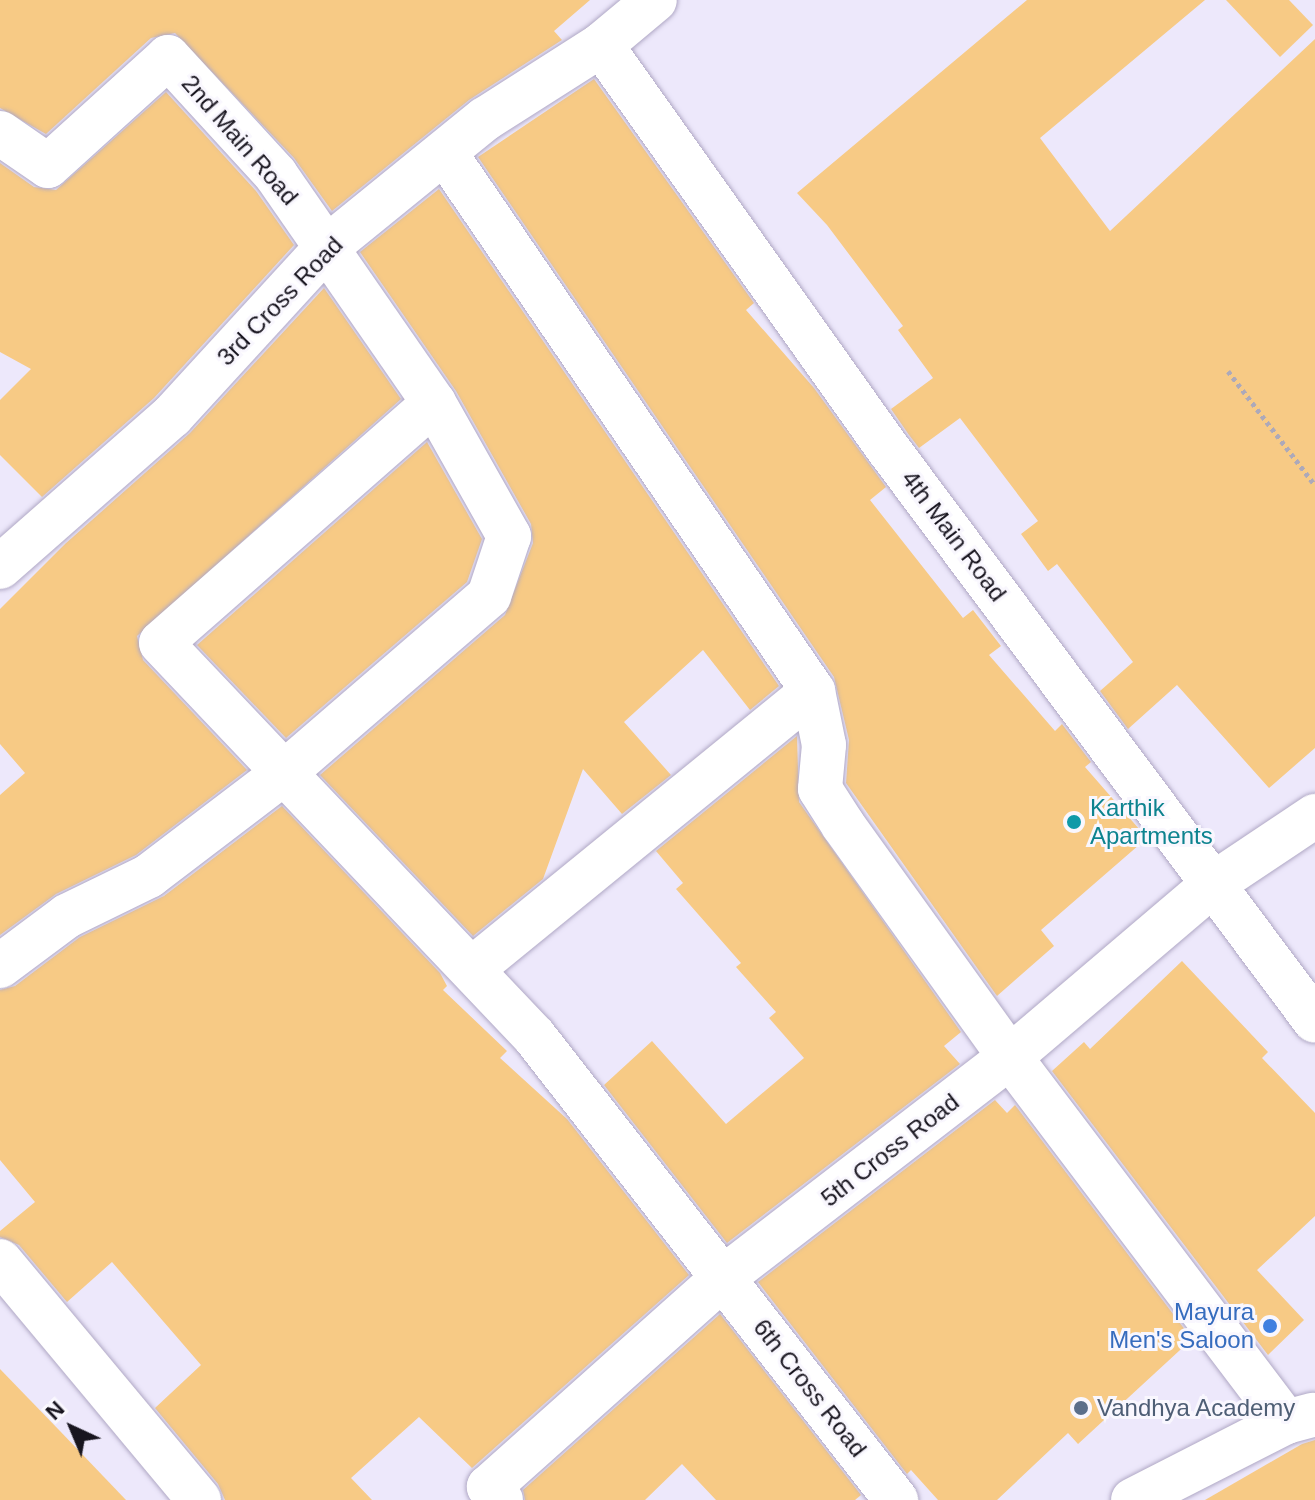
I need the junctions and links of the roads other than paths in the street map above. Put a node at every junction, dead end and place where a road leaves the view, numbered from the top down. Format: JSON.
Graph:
{"nodes":[{"id":1,"x":655,"y":0,"type":"edge"},
{"id":2,"x":601,"y":45,"type":"junction"},
{"id":3,"x":0,"y":133,"type":"edge"},
{"id":4,"x":445,"y":153,"type":"junction"},
{"id":5,"x":326,"y":248,"type":"junction"},
{"id":6,"x":434,"y":403,"type":"junction"},
{"id":7,"x":0,"y":567,"type":"edge"},
{"id":8,"x":813,"y":691,"type":"junction"},
{"id":9,"x":284,"y":773,"type":"junction"},
{"id":10,"x":1315,"y":816,"type":"edge"},
{"id":11,"x":1213,"y":884,"type":"junction"},
{"id":12,"x":0,"y":966,"type":"edge"},
{"id":13,"x":472,"y":969,"type":"junction"},
{"id":14,"x":1315,"y":1021,"type":"edge"},
{"id":15,"x":1010,"y":1057,"type":"junction"},
{"id":16,"x":0,"y":1261,"type":"edge"},
{"id":17,"x":724,"y":1277,"type":"junction"},
{"id":18,"x":1301,"y":1418,"type":"edge"},
{"id":19,"x":199,"y":1500,"type":"edge"},
{"id":20,"x":501,"y":1500,"type":"edge"},
{"id":21,"x":896,"y":1500,"type":"edge"},
{"id":22,"x":1133,"y":1500,"type":"edge"}],
"edges":[{"from":1,"to":2,"type":"street","name":"3rd Cross Road"},
{"from":2,"to":4,"type":"street","name":"3rd Cross Road"},
{"from":2,"to":11,"type":"street","name":"4th Main Road"},
{"from":3,"to":5,"type":"street","name":"2nd Main Road"},
{"from":4,"to":5,"type":"street","name":"3rd Cross Road"},
{"from":4,"to":8,"type":"street"},
{"from":5,"to":6,"type":"street"},
{"from":5,"to":7,"type":"street","name":"3rd Cross Road"},
{"from":6,"to":9,"type":"street"},
{"from":6,"to":9,"type":"street","name":"6th Cross Road"},
{"from":8,"to":13,"type":"street"},
{"from":8,"to":15,"type":"street"},
{"from":9,"to":12,"type":"street"},
{"from":9,"to":13,"type":"street","name":"6th Cross Road"},
{"from":10,"to":11,"type":"street","name":"5th Cross Road"},
{"from":11,"to":14,"type":"street","name":"4th Main Road"},
{"from":11,"to":15,"type":"street","name":"5th Cross Road"},
{"from":13,"to":17,"type":"street","name":"6th Cross Road"},
{"from":15,"to":17,"type":"street","name":"5th Cross Road"},
{"from":15,"to":18,"type":"street"},
{"from":16,"to":19,"type":"street"},
{"from":17,"to":20,"type":"street","name":"5th Cross Road"},
{"from":17,"to":21,"type":"street","name":"6th Cross Road"},
{"from":18,"to":22,"type":"street"}]}
